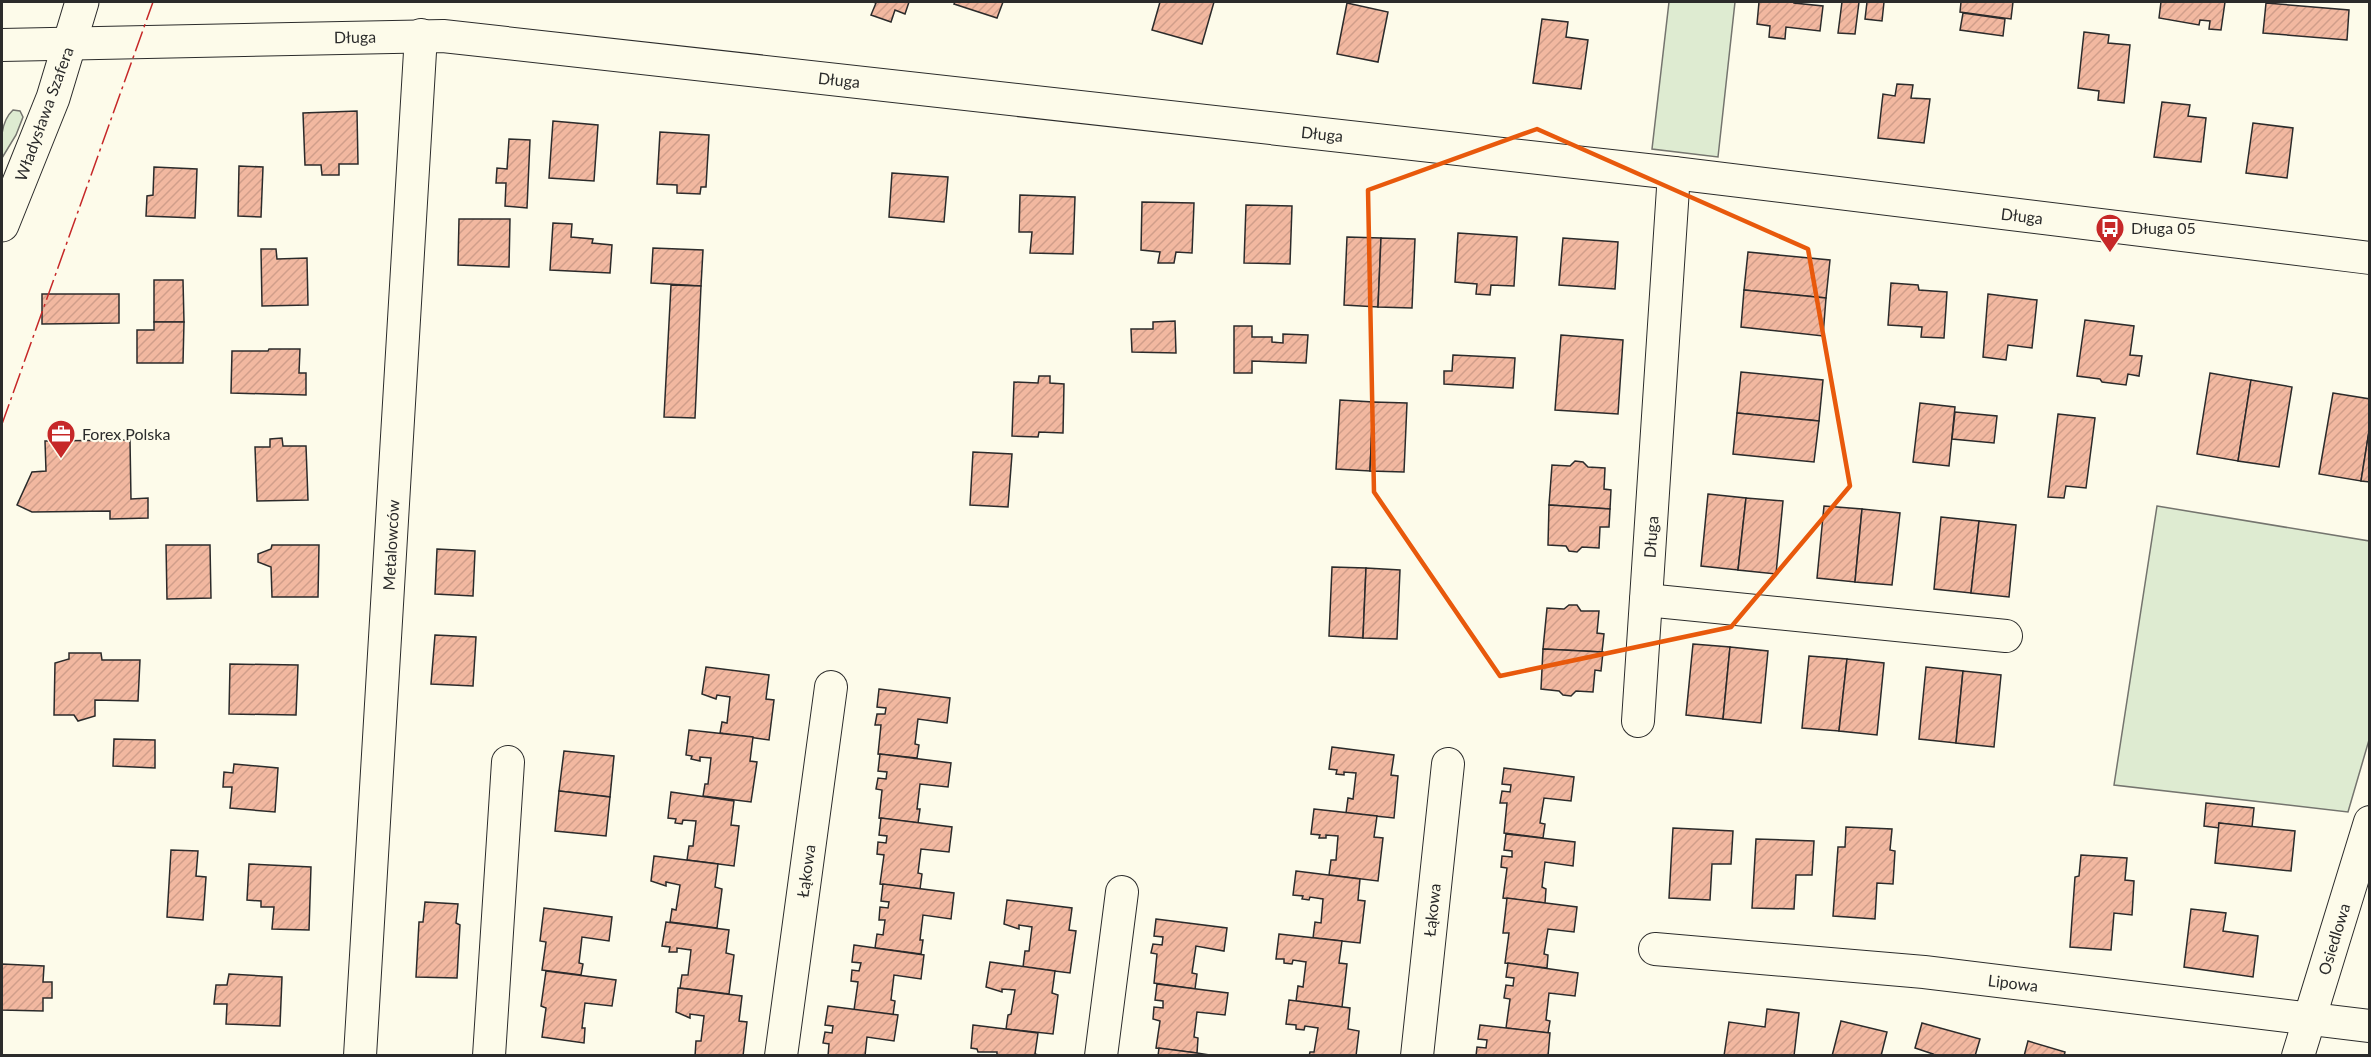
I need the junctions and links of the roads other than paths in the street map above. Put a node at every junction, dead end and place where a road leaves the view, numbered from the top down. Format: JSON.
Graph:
{"nodes":[{"id":1,"x":82,"y":2,"type":"edge"},
{"id":2,"x":422,"y":35,"type":"junction"},
{"id":3,"x":71,"y":43,"type":"junction"},
{"id":4,"x":2,"y":45,"type":"edge"},
{"id":5,"x":1674,"y":173,"type":"junction"},
{"id":6,"x":2,"y":225,"type":"edge"},
{"id":7,"x":2370,"y":258,"type":"edge"},
{"id":8,"x":1646,"y":600,"type":"junction"},
{"id":9,"x":2006,"y":636,"type":"dead end"},
{"id":10,"x":831,"y":687,"type":"dead end"},
{"id":11,"x":1638,"y":721,"type":"dead end"},
{"id":12,"x":508,"y":762,"type":"dead end"},
{"id":13,"x":1448,"y":764,"type":"dead end"},
{"id":14,"x":2370,"y":822,"type":"edge"},
{"id":15,"x":1122,"y":892,"type":"dead end"},
{"id":16,"x":1655,"y":949,"type":"dead end"},
{"id":17,"x":2309,"y":1018,"type":"junction"},
{"id":18,"x":2370,"y":1026,"type":"edge"},
{"id":19,"x":360,"y":1056,"type":"edge"},
{"id":20,"x":489,"y":1056,"type":"edge"},
{"id":21,"x":781,"y":1056,"type":"edge"},
{"id":22,"x":1101,"y":1056,"type":"edge"},
{"id":23,"x":1417,"y":1056,"type":"edge"},
{"id":24,"x":2298,"y":1056,"type":"edge"}],
"edges":[{"from":1,"to":3,"type":"street","name":"Władysława Szafera"},
{"from":2,"to":3,"type":"street","name":"Długa"},
{"from":2,"to":5,"type":"street","name":"Długa"},
{"from":2,"to":19,"type":"street","name":"Metalowców"},
{"from":3,"to":4,"type":"street","name":"Długa"},
{"from":3,"to":6,"type":"street","name":"Władysława Szafera"},
{"from":5,"to":7,"type":"street","name":"Długa"},
{"from":5,"to":8,"type":"street","name":"Długa"},
{"from":8,"to":9,"type":"street"},
{"from":8,"to":11,"type":"street","name":"Długa"},
{"from":10,"to":21,"type":"street","name":"Łąkowa"},
{"from":12,"to":20,"type":"street"},
{"from":13,"to":23,"type":"street","name":"Łąkowa"},
{"from":14,"to":17,"type":"street","name":"Osiedlowa"},
{"from":15,"to":22,"type":"street"},
{"from":16,"to":17,"type":"street","name":"Lipowa"},
{"from":17,"to":18,"type":"street","name":"Lipowa"},
{"from":17,"to":24,"type":"street","name":"Osiedlowa"}]}
